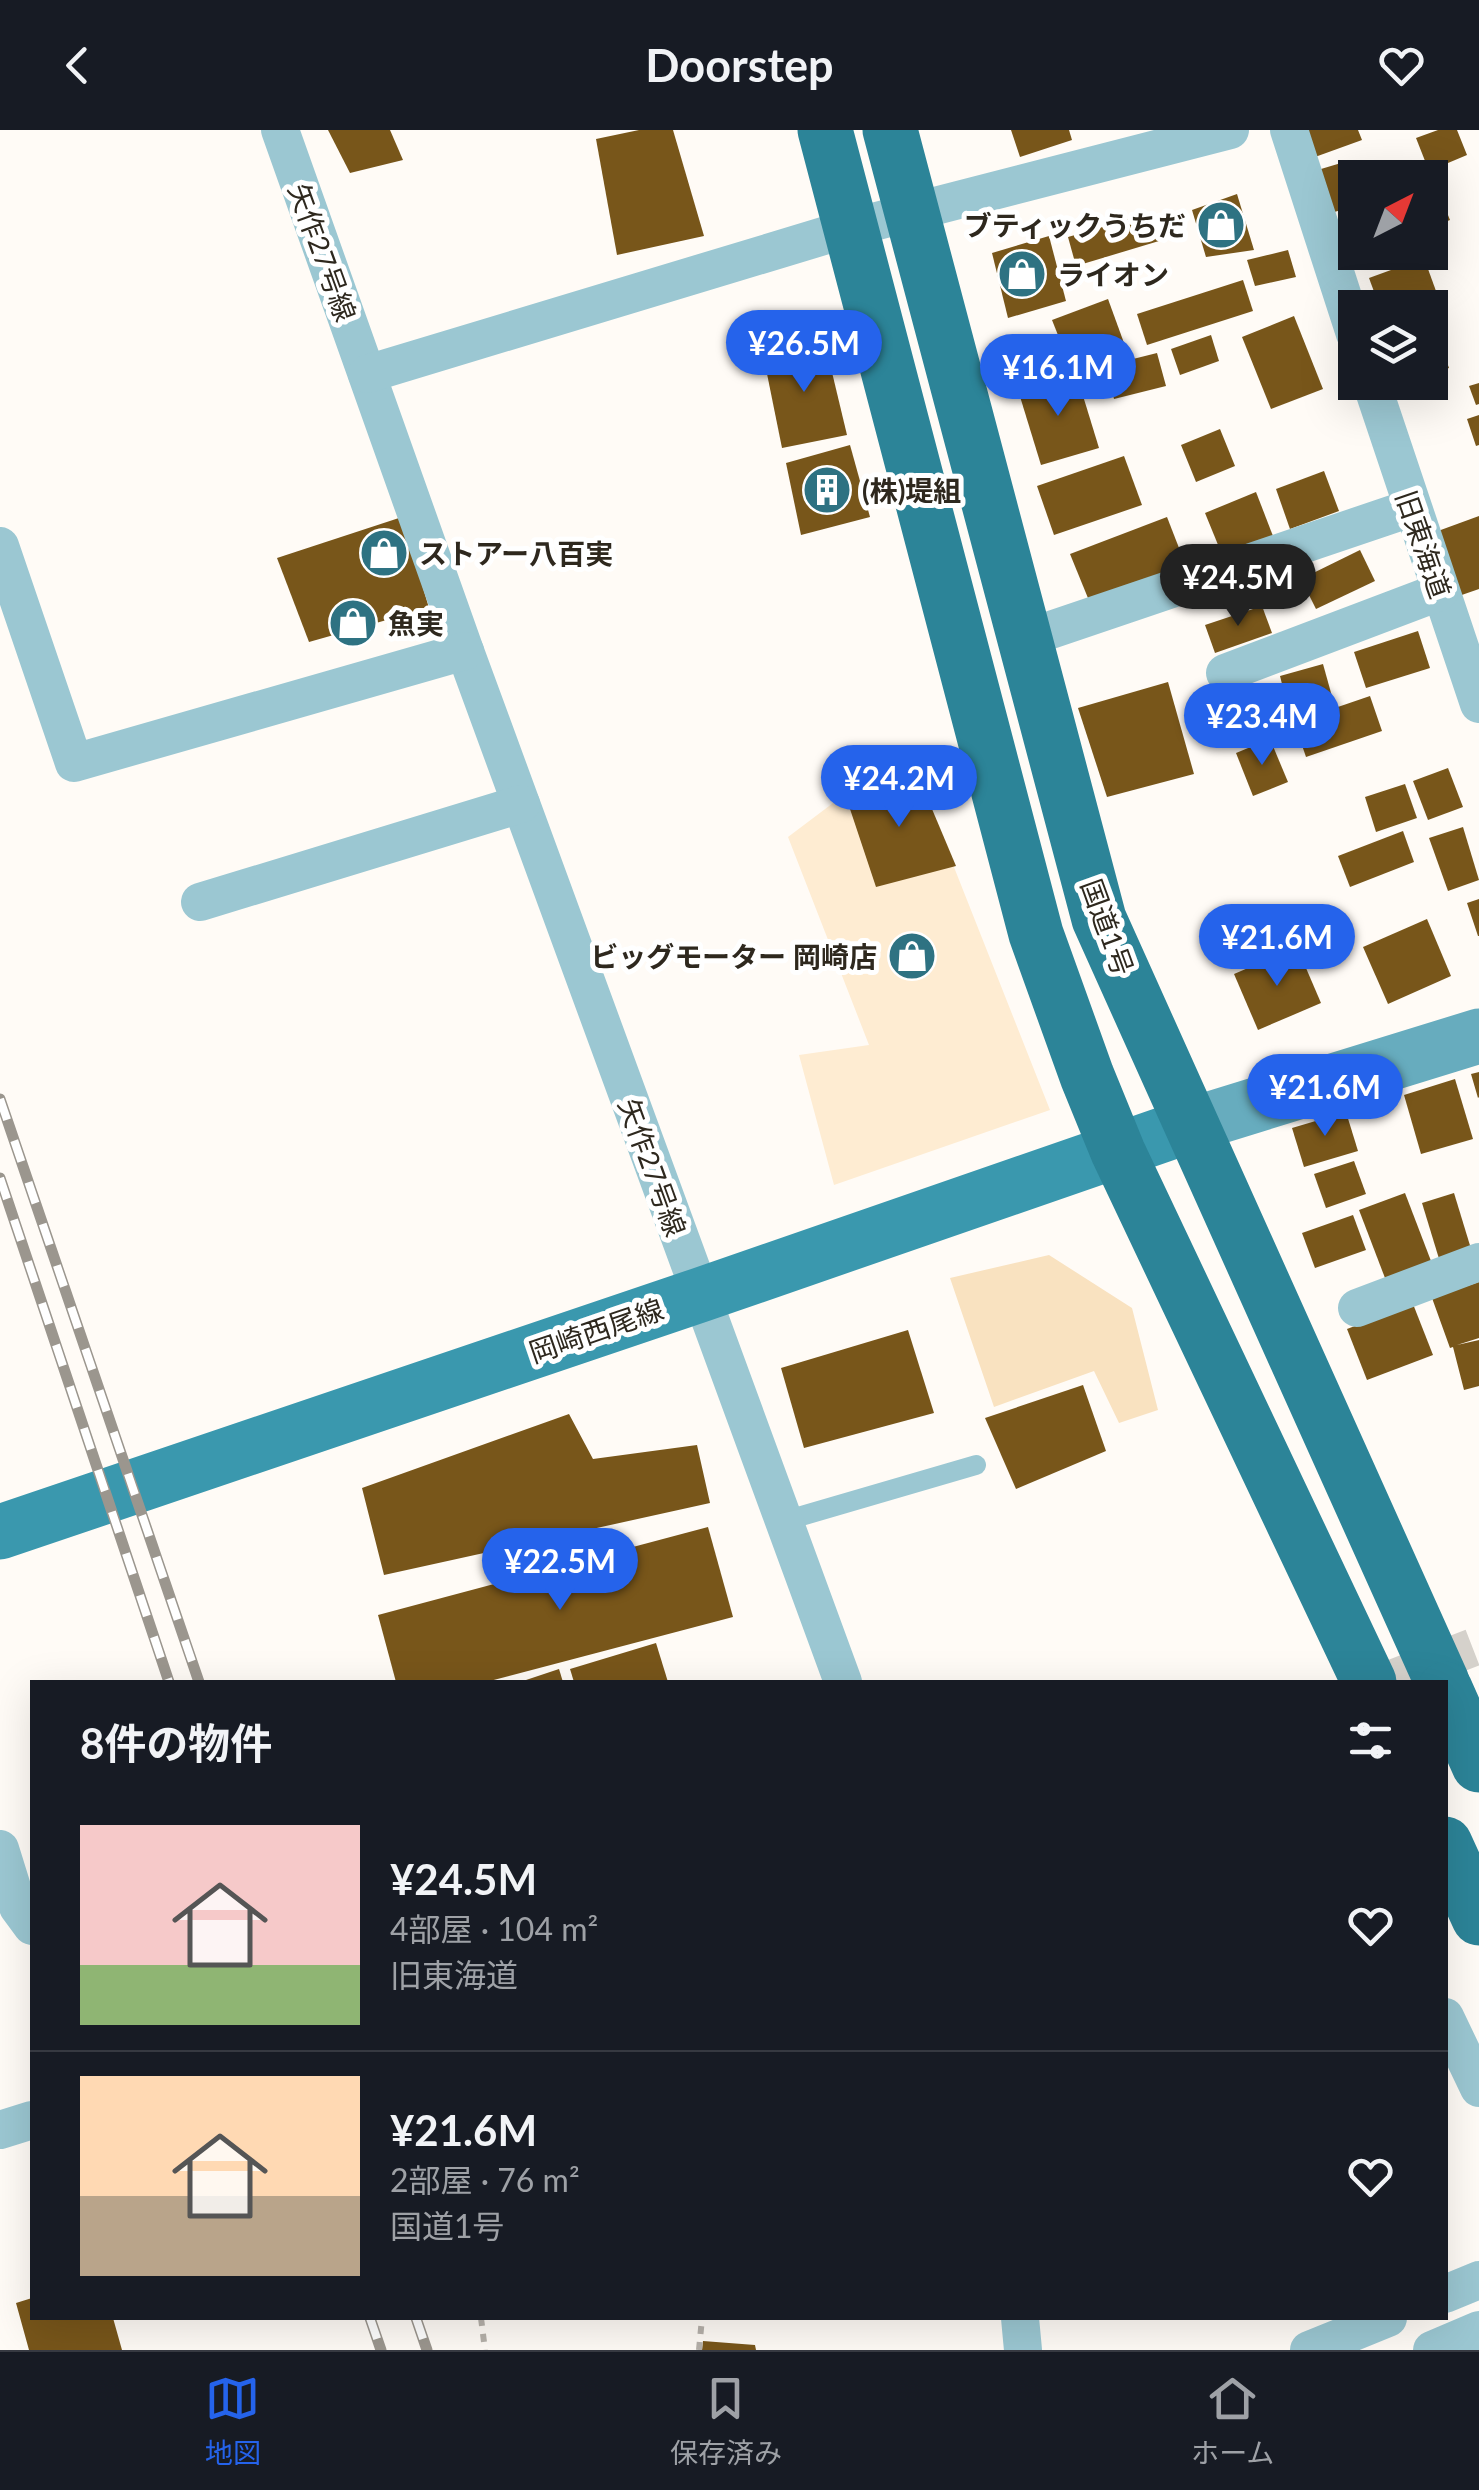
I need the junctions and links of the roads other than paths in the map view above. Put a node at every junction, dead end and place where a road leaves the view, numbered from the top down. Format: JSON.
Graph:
{"nodes":[{"id":1,"x":280,"y":130,"type":"edge"},
{"id":2,"x":825,"y":130,"type":"edge"},
{"id":3,"x":890,"y":130,"type":"edge"},
{"id":4,"x":1230,"y":130,"type":"edge"},
{"id":5,"x":1290,"y":130,"type":"edge"},
{"id":6,"x":910,"y":211,"type":"junction"},
{"id":7,"x":850,"y":228,"type":"junction"},
{"id":8,"x":1341,"y":290,"type":"edge"},
{"id":9,"x":367,"y":374,"type":"junction"},
{"id":10,"x":1377,"y":400,"type":"edge"},
{"id":11,"x":1411,"y":508,"type":"junction"},
{"id":12,"x":0,"y":546,"type":"edge"},
{"id":13,"x":1439,"y":592,"type":"junction"},
{"id":14,"x":1027,"y":638,"type":"junction"},
{"id":15,"x":465,"y":651,"type":"junction"},
{"id":16,"x":1225,"y":673,"type":"dead end"},
{"id":17,"x":1479,"y":704,"type":"edge"},
{"id":18,"x":521,"y":804,"type":"junction"},
{"id":19,"x":200,"y":902,"type":"dead end"},
{"id":20,"x":1479,"y":1036,"type":"edge"},
{"id":21,"x":1191,"y":1125,"type":"junction"},
{"id":22,"x":1118,"y":1152,"type":"junction"},
{"id":23,"x":1479,"y":1262,"type":"edge"},
{"id":24,"x":700,"y":1296,"type":"junction"},
{"id":25,"x":1357,"y":1308,"type":"dead end"},
{"id":26,"x":976,"y":1465,"type":"dead end"},
{"id":27,"x":784,"y":1521,"type":"junction"},
{"id":28,"x":0,"y":1532,"type":"edge"},
{"id":29,"x":842,"y":1680,"type":"edge"},
{"id":30,"x":1367,"y":1680,"type":"edge"},
{"id":31,"x":1441,"y":1680,"type":"edge"},
{"id":32,"x":1448,"y":1697,"type":"edge"},
{"id":33,"x":1479,"y":1765,"type":"edge"},
{"id":34,"x":0,"y":1849,"type":"edge"},
{"id":35,"x":1448,"y":1851,"type":"edge"},
{"id":36,"x":17,"y":1915,"type":"edge"},
{"id":37,"x":1479,"y":1918,"type":"edge"},
{"id":38,"x":1448,"y":2023,"type":"edge"},
{"id":39,"x":1479,"y":2088,"type":"edge"},
{"id":40,"x":30,"y":2121,"type":"edge"},
{"id":41,"x":0,"y":2130,"type":"edge"},
{"id":42,"x":1479,"y":2280,"type":"edge"},
{"id":43,"x":1448,"y":2293,"type":"edge"},
{"id":44,"x":1020,"y":2320,"type":"edge"},
{"id":45,"x":1383,"y":2320,"type":"edge"},
{"id":46,"x":1479,"y":2330,"type":"edge"},
{"id":47,"x":1023,"y":2350,"type":"edge"},
{"id":48,"x":1308,"y":2350,"type":"edge"},
{"id":49,"x":1432,"y":2350,"type":"edge"}],
"edges":[{"from":1,"to":9,"type":"street","name":"矢作27号線"},
{"from":2,"to":7,"type":"highway"},
{"from":3,"to":6,"type":"highway","name":"国道1号"},
{"from":4,"to":6,"type":"street"},
{"from":5,"to":8,"type":"street"},
{"from":6,"to":7,"type":"street"},
{"from":6,"to":14,"type":"highway","name":"国道1号"},
{"from":7,"to":9,"type":"street"},
{"from":7,"to":22,"type":"highway"},
{"from":9,"to":15,"type":"street","name":"矢作27号線"},
{"from":10,"to":11,"type":"street","name":"旧東海道"},
{"from":11,"to":13,"type":"street","name":"旧東海道"},
{"from":11,"to":14,"type":"street"},
{"from":12,"to":15,"type":"street"},
{"from":13,"to":16,"type":"street"},
{"from":13,"to":17,"type":"street","name":"旧東海道"},
{"from":14,"to":21,"type":"highway","name":"国道1号"},
{"from":15,"to":18,"type":"street","name":"矢作27号線"},
{"from":18,"to":19,"type":"street"},
{"from":18,"to":24,"type":"street","name":"矢作27号線"},
{"from":20,"to":21,"type":"street"},
{"from":21,"to":22,"type":"main road","name":"岡崎西尾線"},
{"from":21,"to":31,"type":"highway","name":"国道1号"},
{"from":22,"to":24,"type":"main road","name":"岡崎西尾線"},
{"from":22,"to":30,"type":"highway"},
{"from":23,"to":25,"type":"street"},
{"from":24,"to":27,"type":"street","name":"矢作27号線"},
{"from":24,"to":28,"type":"main road","name":"岡崎西尾線"},
{"from":26,"to":27,"type":"lane"},
{"from":27,"to":29,"type":"street","name":"矢作27号線"},
{"from":32,"to":33,"type":"highway"},
{"from":34,"to":36,"type":"street"},
{"from":35,"to":37,"type":"highway"},
{"from":38,"to":39,"type":"street"},
{"from":40,"to":41,"type":"street"},
{"from":42,"to":43,"type":"street"},
{"from":44,"to":47,"type":"street"},
{"from":45,"to":48,"type":"street"},
{"from":46,"to":49,"type":"street"}]}
